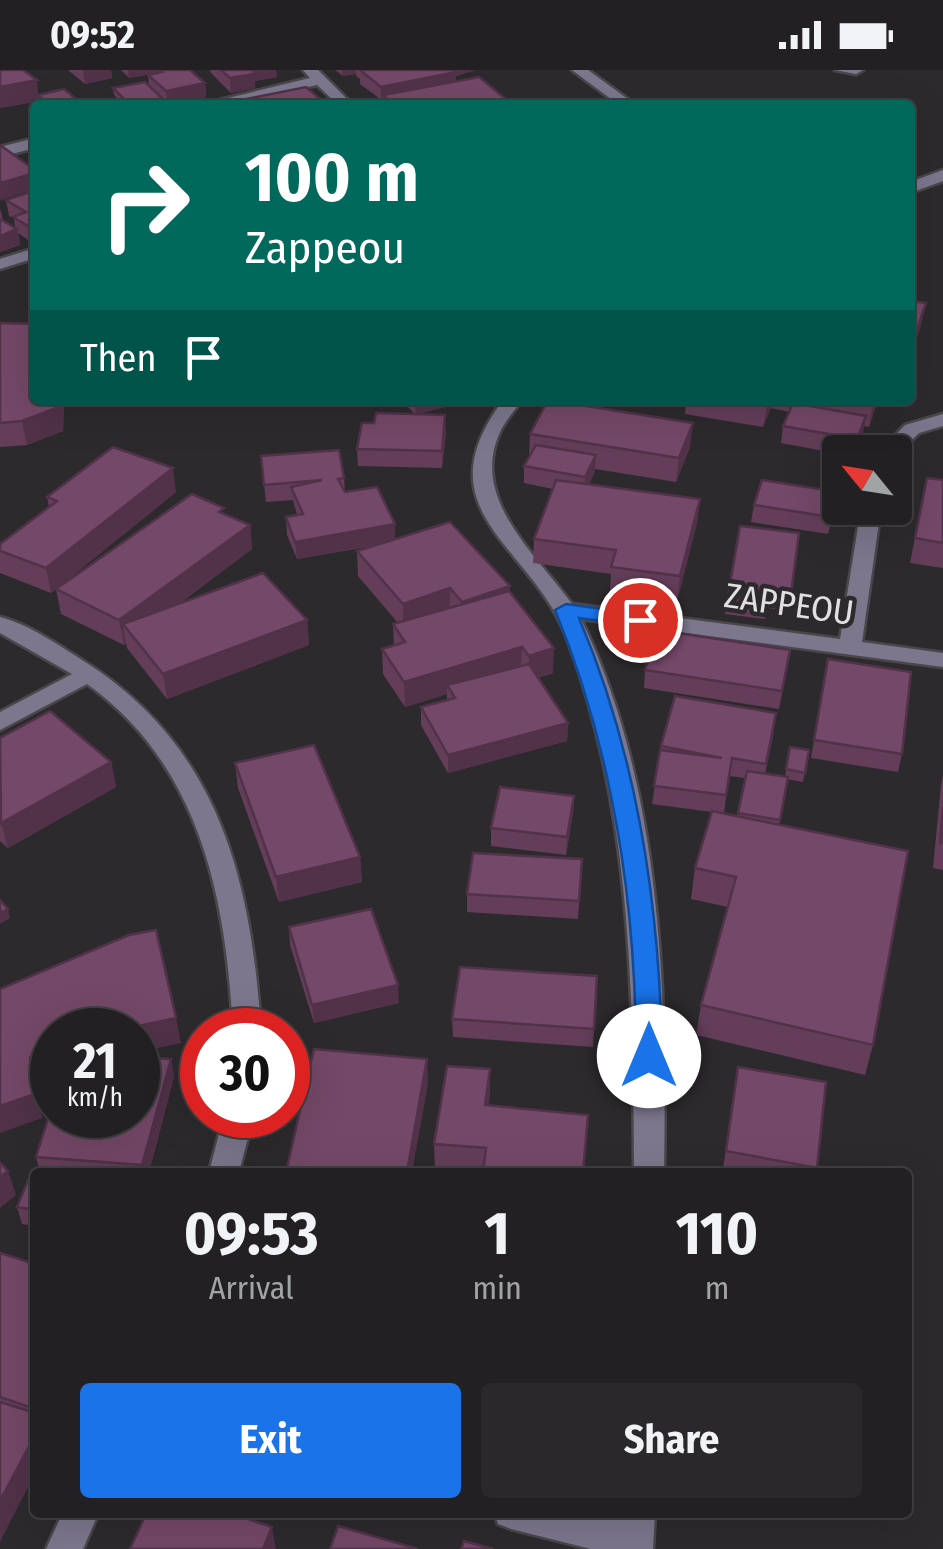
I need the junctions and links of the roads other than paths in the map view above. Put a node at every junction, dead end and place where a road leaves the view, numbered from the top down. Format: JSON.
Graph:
{"nodes":[{"id":1,"x":579,"y":70,"type":"edge"},
{"id":2,"x":842,"y":70,"type":"edge"},
{"id":3,"x":856,"y":70,"type":"edge"},
{"id":4,"x":316,"y":75,"type":"edge"},
{"id":5,"x":224,"y":100,"type":"edge"},
{"id":6,"x":341,"y":100,"type":"edge"},
{"id":7,"x":622,"y":100,"type":"edge"},
{"id":8,"x":30,"y":144,"type":"edge"},
{"id":9,"x":0,"y":152,"type":"edge"},
{"id":10,"x":943,"y":176,"type":"edge"},
{"id":11,"x":915,"y":186,"type":"edge"},
{"id":12,"x":30,"y":255,"type":"edge"},
{"id":13,"x":0,"y":264,"type":"edge"},
{"id":14,"x":510,"y":405,"type":"edge"},
{"id":15,"x":943,"y":420,"type":"edge"},
{"id":16,"x":906,"y":435,"type":"edge"},
{"id":17,"x":869,"y":525,"type":"edge"},
{"id":18,"x":566,"y":610,"type":"junction"},
{"id":19,"x":0,"y":624,"type":"edge"},
{"id":20,"x":850,"y":648,"type":"junction"},
{"id":21,"x":943,"y":660,"type":"edge"},
{"id":22,"x":89,"y":674,"type":"junction"},
{"id":23,"x":0,"y":722,"type":"edge"},
{"id":24,"x":246,"y":1008,"type":"edge"},
{"id":25,"x":233,"y":1138,"type":"edge"},
{"id":26,"x":225,"y":1168,"type":"edge"},
{"id":27,"x":649,"y":1168,"type":"edge"},
{"id":28,"x":79,"y":1518,"type":"edge"},
{"id":29,"x":543,"y":1518,"type":"edge"},
{"id":30,"x":635,"y":1535,"type":"edge"},
{"id":31,"x":64,"y":1549,"type":"edge"}],
"edges":[{"from":1,"to":7,"type":"street"},
{"from":2,"to":3,"type":"street"},
{"from":4,"to":5,"type":"street"},
{"from":4,"to":6,"type":"street"},
{"from":8,"to":9,"type":"street"},
{"from":10,"to":11,"type":"street"},
{"from":12,"to":13,"type":"street"},
{"from":14,"to":18,"type":"street"},
{"from":15,"to":16,"type":"street"},
{"from":17,"to":20,"type":"street"},
{"from":18,"to":20,"type":"street","name":"ZAPPEOU"},
{"from":18,"to":27,"type":"street"},
{"from":19,"to":22,"type":"street"},
{"from":20,"to":21,"type":"street","name":"ZAPPEOU"},
{"from":22,"to":23,"type":"street"},
{"from":22,"to":24,"type":"street"},
{"from":25,"to":26,"type":"street"},
{"from":28,"to":31,"type":"street"},
{"from":29,"to":30,"type":"street"}]}
